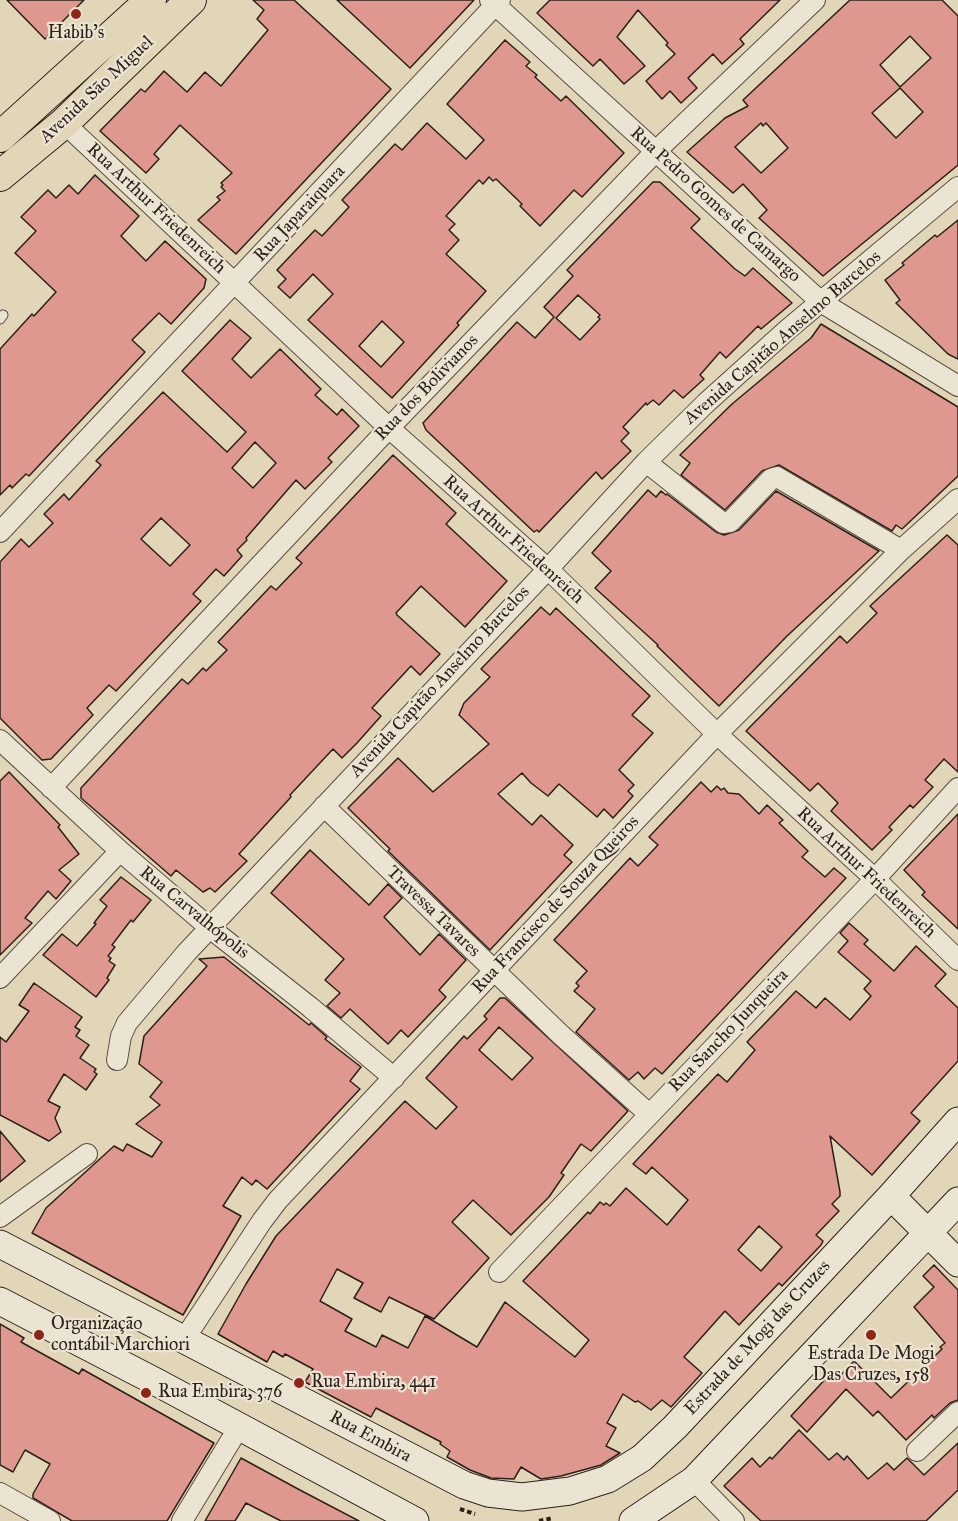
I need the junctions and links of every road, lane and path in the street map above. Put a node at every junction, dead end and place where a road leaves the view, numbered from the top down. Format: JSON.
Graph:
{"nodes":[{"id":1,"x":191,"y":0,"type":"edge"},
{"id":2,"x":815,"y":0,"type":"edge"},
{"id":3,"x":496,"y":2,"type":"edge"},
{"id":4,"x":153,"y":7,"type":"edge"},
{"id":5,"x":64,"y":123,"type":"junction"},
{"id":6,"x":0,"y":137,"type":"edge"},
{"id":7,"x":656,"y":151,"type":"junction"},
{"id":8,"x":0,"y":176,"type":"edge"},
{"id":9,"x":958,"y":187,"type":"edge"},
{"id":10,"x":235,"y":282,"type":"junction"},
{"id":11,"x":821,"y":302,"type":"junction"},
{"id":12,"x":958,"y":386,"type":"edge"},
{"id":13,"x":389,"y":428,"type":"junction"},
{"id":14,"x":646,"y":462,"type":"junction"},
{"id":15,"x":958,"y":499,"type":"edge"},
{"id":16,"x":0,"y":532,"type":"edge"},
{"id":17,"x":901,"y":550,"type":"junction"},
{"id":18,"x":548,"y":569,"type":"junction"},
{"id":19,"x":717,"y":734,"type":"junction"},
{"id":20,"x":0,"y":740,"type":"edge"},
{"id":21,"x":51,"y":788,"type":"junction"},
{"id":22,"x":958,"y":788,"type":"edge"},
{"id":23,"x":324,"y":806,"type":"junction"},
{"id":24,"x":120,"y":851,"type":"junction"},
{"id":25,"x":875,"y":879,"type":"junction"},
{"id":26,"x":210,"y":928,"type":"junction"},
{"id":27,"x":958,"y":960,"type":"edge"},
{"id":28,"x":495,"y":970,"type":"junction"},
{"id":29,"x":0,"y":978,"type":"edge"},
{"id":30,"x":117,"y":1059,"type":"dead end"},
{"id":31,"x":394,"y":1078,"type":"junction"},
{"id":32,"x":649,"y":1114,"type":"junction"},
{"id":33,"x":958,"y":1121,"type":"edge"},
{"id":34,"x":87,"y":1154,"type":"dead end"},
{"id":35,"x":891,"y":1196,"type":"junction"},
{"id":36,"x":958,"y":1201,"type":"edge"},
{"id":37,"x":0,"y":1217,"type":"edge"},
{"id":38,"x":928,"y":1233,"type":"junction"},
{"id":39,"x":0,"y":1244,"type":"edge"},
{"id":40,"x":958,"y":1263,"type":"edge"},
{"id":41,"x":499,"y":1272,"type":"dead end"},
{"id":42,"x":0,"y":1301,"type":"edge"},
{"id":43,"x":185,"y":1338,"type":"junction"},
{"id":44,"x":958,"y":1412,"type":"edge"},
{"id":45,"x":239,"y":1427,"type":"junction"},
{"id":46,"x":917,"y":1451,"type":"dead end"},
{"id":47,"x":694,"y":1480,"type":"junction"},
{"id":48,"x":0,"y":1493,"type":"edge"},
{"id":49,"x":522,"y":1497,"type":"joint"},
{"id":50,"x":50,"y":1521,"type":"edge"},
{"id":51,"x":182,"y":1521,"type":"edge"},
{"id":52,"x":415,"y":1521,"type":"edge"},
{"id":53,"x":633,"y":1521,"type":"edge"},
{"id":54,"x":734,"y":1521,"type":"edge"}],
"edges":[{"from":1,"to":4,"type":"main road","name":"Avenida São Miguel"},
{"from":2,"to":7,"type":"street","name":"Rua dos Bolivianos"},
{"from":3,"to":7,"type":"street","name":"Rua Pedro Gomes de Camargo"},
{"from":3,"to":10,"type":"street","name":"Rua Japaraiquara"},
{"from":4,"to":5,"type":"main road","name":"Avenida São Miguel"},
{"from":4,"to":6,"type":"main road","name":"Avenida São Miguel"},
{"from":5,"to":8,"type":"main road","name":"Avenida São Miguel"},
{"from":5,"to":10,"type":"street","name":"Rua Arthur Friedenreich"},
{"from":7,"to":11,"type":"street","name":"Rua Pedro Gomes de Camargo"},
{"from":7,"to":13,"type":"street","name":"Rua dos Bolivianos"},
{"from":9,"to":11,"type":"street","name":"Avenida Capitão Anselmo Barcelos"},
{"from":10,"to":13,"type":"street","name":"Rua Arthur Friedenreich"},
{"from":10,"to":16,"type":"street","name":"Rua Japaraiquara"},
{"from":11,"to":12,"type":"street","name":"Rua Pedro Gomes de Camargo"},
{"from":11,"to":14,"type":"street","name":"Avenida Capitão Anselmo Barcelos"},
{"from":13,"to":18,"type":"street","name":"Rua Arthur Friedenreich"},
{"from":13,"to":21,"type":"street","name":"Rua dos Bolivianos"},
{"from":14,"to":17,"type":"street"},
{"from":14,"to":18,"type":"street","name":"Avenida Capitão Anselmo Barcelos"},
{"from":15,"to":17,"type":"street","name":"Rua Francisco de Souza Queiros"},
{"from":17,"to":19,"type":"street","name":"Rua Francisco de Souza Queiros"},
{"from":18,"to":19,"type":"street","name":"Rua Arthur Friedenreich"},
{"from":18,"to":23,"type":"street","name":"Avenida Capitão Anselmo Barcelos"},
{"from":19,"to":25,"type":"street","name":"Rua Arthur Friedenreich"},
{"from":19,"to":28,"type":"street","name":"Rua Francisco de Souza Queiros"},
{"from":20,"to":21,"type":"street","name":"Rua Carvalhópolis"},
{"from":21,"to":24,"type":"street","name":"Rua Carvalhópolis"},
{"from":22,"to":25,"type":"street","name":"Rua Sancho Junqueira"},
{"from":23,"to":26,"type":"street","name":"Avenida Capitão Anselmo Barcelos"},
{"from":23,"to":28,"type":"street","name":"Travessa Tavares"},
{"from":24,"to":26,"type":"street","name":"Rua Carvalhópolis"},
{"from":24,"to":29,"type":"street"},
{"from":25,"to":27,"type":"street","name":"Rua Arthur Friedenreich"},
{"from":25,"to":32,"type":"street","name":"Rua Sancho Junqueira"},
{"from":26,"to":30,"type":"street","name":"Avenida Capitão Anselmo Barcelos"},
{"from":26,"to":31,"type":"street","name":"Rua Carvalhópolis"},
{"from":28,"to":31,"type":"street","name":"Rua Francisco de Souza Queiros"},
{"from":28,"to":32,"type":"street","name":"Travessa Tavares"},
{"from":31,"to":43,"type":"street","name":"Rua Francisco de Souza Queiros"},
{"from":32,"to":41,"type":"street","name":"Rua Sancho Junqueira"},
{"from":33,"to":35,"type":"main road","name":"Estrada de Mogi das Cruzes"},
{"from":34,"to":37,"type":"street"},
{"from":35,"to":38,"type":"main road"},
{"from":35,"to":49,"type":"main road","name":"Estrada de Mogi das Cruzes"},
{"from":36,"to":38,"type":"main road"},
{"from":38,"to":40,"type":"main road"},
{"from":38,"to":47,"type":"main road"},
{"from":39,"to":43,"type":"main road","name":"Rua Embira"},
{"from":42,"to":45,"type":"main road"},
{"from":43,"to":49,"type":"main road","name":"Rua Embira"},
{"from":44,"to":46,"type":"street"},
{"from":45,"to":51,"type":"street"},
{"from":45,"to":52,"type":"main road"},
{"from":47,"to":53,"type":"main road"},
{"from":47,"to":54,"type":"street"},
{"from":48,"to":50,"type":"street"}]}
